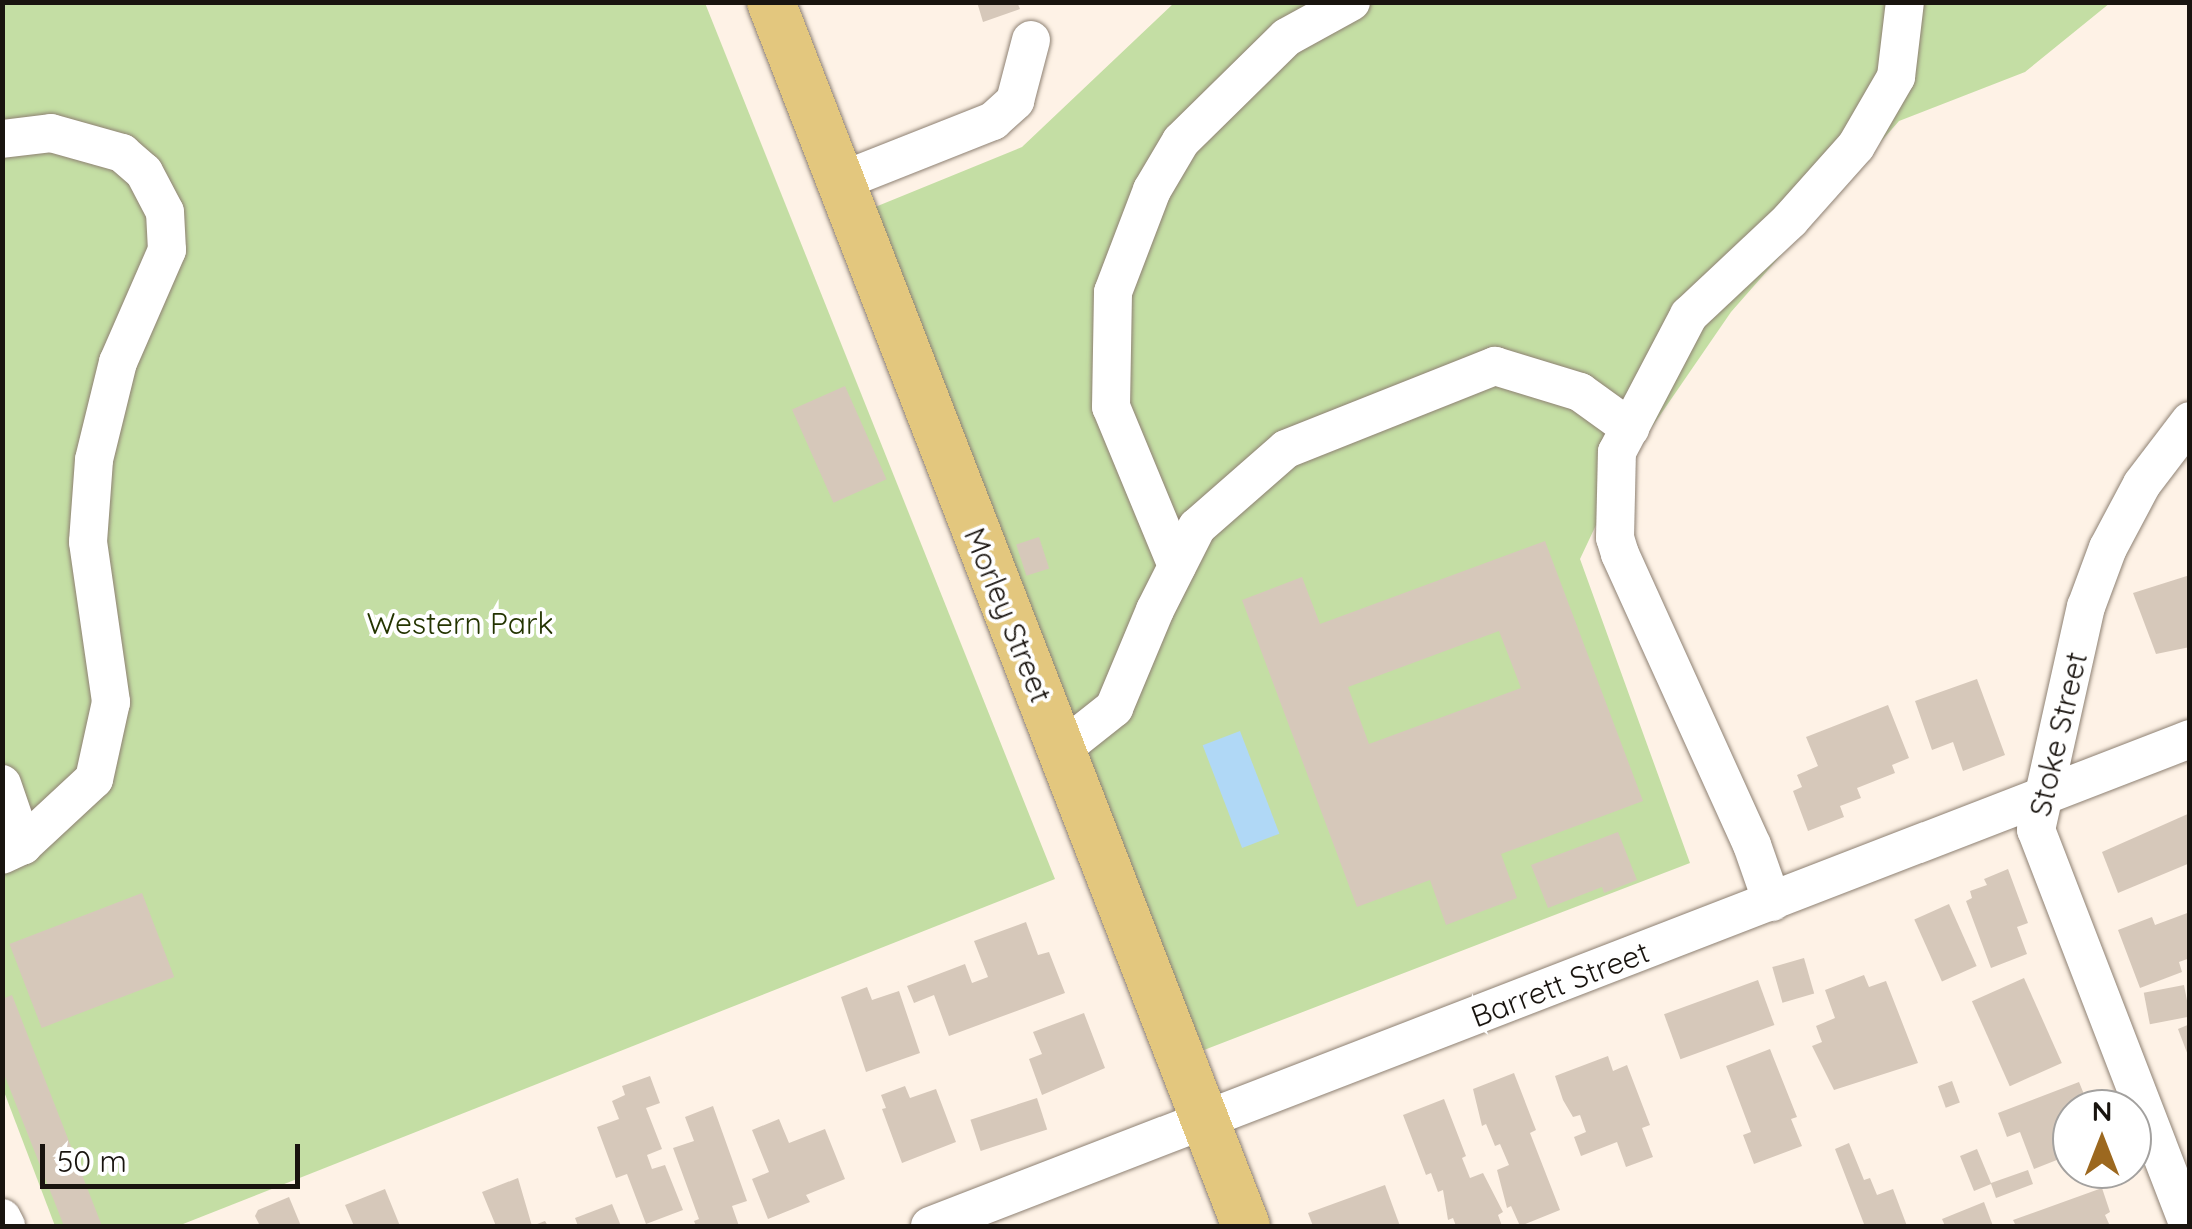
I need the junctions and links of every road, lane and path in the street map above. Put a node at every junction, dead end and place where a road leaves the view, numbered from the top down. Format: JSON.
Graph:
{"nodes":[{"id":1,"x":770,"y":2,"type":"edge"},
{"id":2,"x":1351,"y":2,"type":"edge"},
{"id":3,"x":1905,"y":2,"type":"edge"},
{"id":4,"x":1031,"y":40,"type":"dead end"},
{"id":5,"x":2,"y":139,"type":"edge"},
{"id":6,"x":839,"y":182,"type":"junction"},
{"id":7,"x":2190,"y":421,"type":"edge"},
{"id":8,"x":1630,"y":428,"type":"junction"},
{"id":9,"x":1177,"y":566,"type":"junction"},
{"id":10,"x":2190,"y":739,"type":"edge"},
{"id":11,"x":1062,"y":750,"type":"junction"},
{"id":12,"x":2,"y":784,"type":"edge"},
{"id":13,"x":2046,"y":794,"type":"junction"},
{"id":14,"x":13,"y":850,"type":"edge"},
{"id":15,"x":1772,"y":902,"type":"junction"},
{"id":16,"x":1205,"y":1120,"type":"junction"},
{"id":17,"x":2,"y":1218,"type":"edge"},
{"id":18,"x":6,"y":1226,"type":"edge"},
{"id":19,"x":930,"y":1226,"type":"edge"},
{"id":20,"x":1246,"y":1226,"type":"edge"},
{"id":21,"x":2189,"y":1226,"type":"edge"}],
"edges":[{"from":1,"to":6,"type":"main road","name":"Morley Street"},
{"from":2,"to":9,"type":"street"},
{"from":3,"to":8,"type":"street"},
{"from":4,"to":6,"type":"street"},
{"from":5,"to":14,"type":"street"},
{"from":6,"to":11,"type":"main road","name":"Morley Street"},
{"from":7,"to":13,"type":"street","name":"Stoke Street"},
{"from":8,"to":9,"type":"street"},
{"from":8,"to":15,"type":"street"},
{"from":9,"to":11,"type":"street"},
{"from":10,"to":13,"type":"street","name":"Barrett Street"},
{"from":11,"to":16,"type":"main road","name":"Morley Street"},
{"from":12,"to":14,"type":"street"},
{"from":13,"to":15,"type":"street","name":"Barrett Street"},
{"from":13,"to":21,"type":"street","name":"Stoke Street"},
{"from":15,"to":16,"type":"street","name":"Barrett Street"},
{"from":16,"to":19,"type":"street","name":"Barrett Street"},
{"from":16,"to":20,"type":"main road","name":"Morley Street"},
{"from":17,"to":18,"type":"street"}]}
